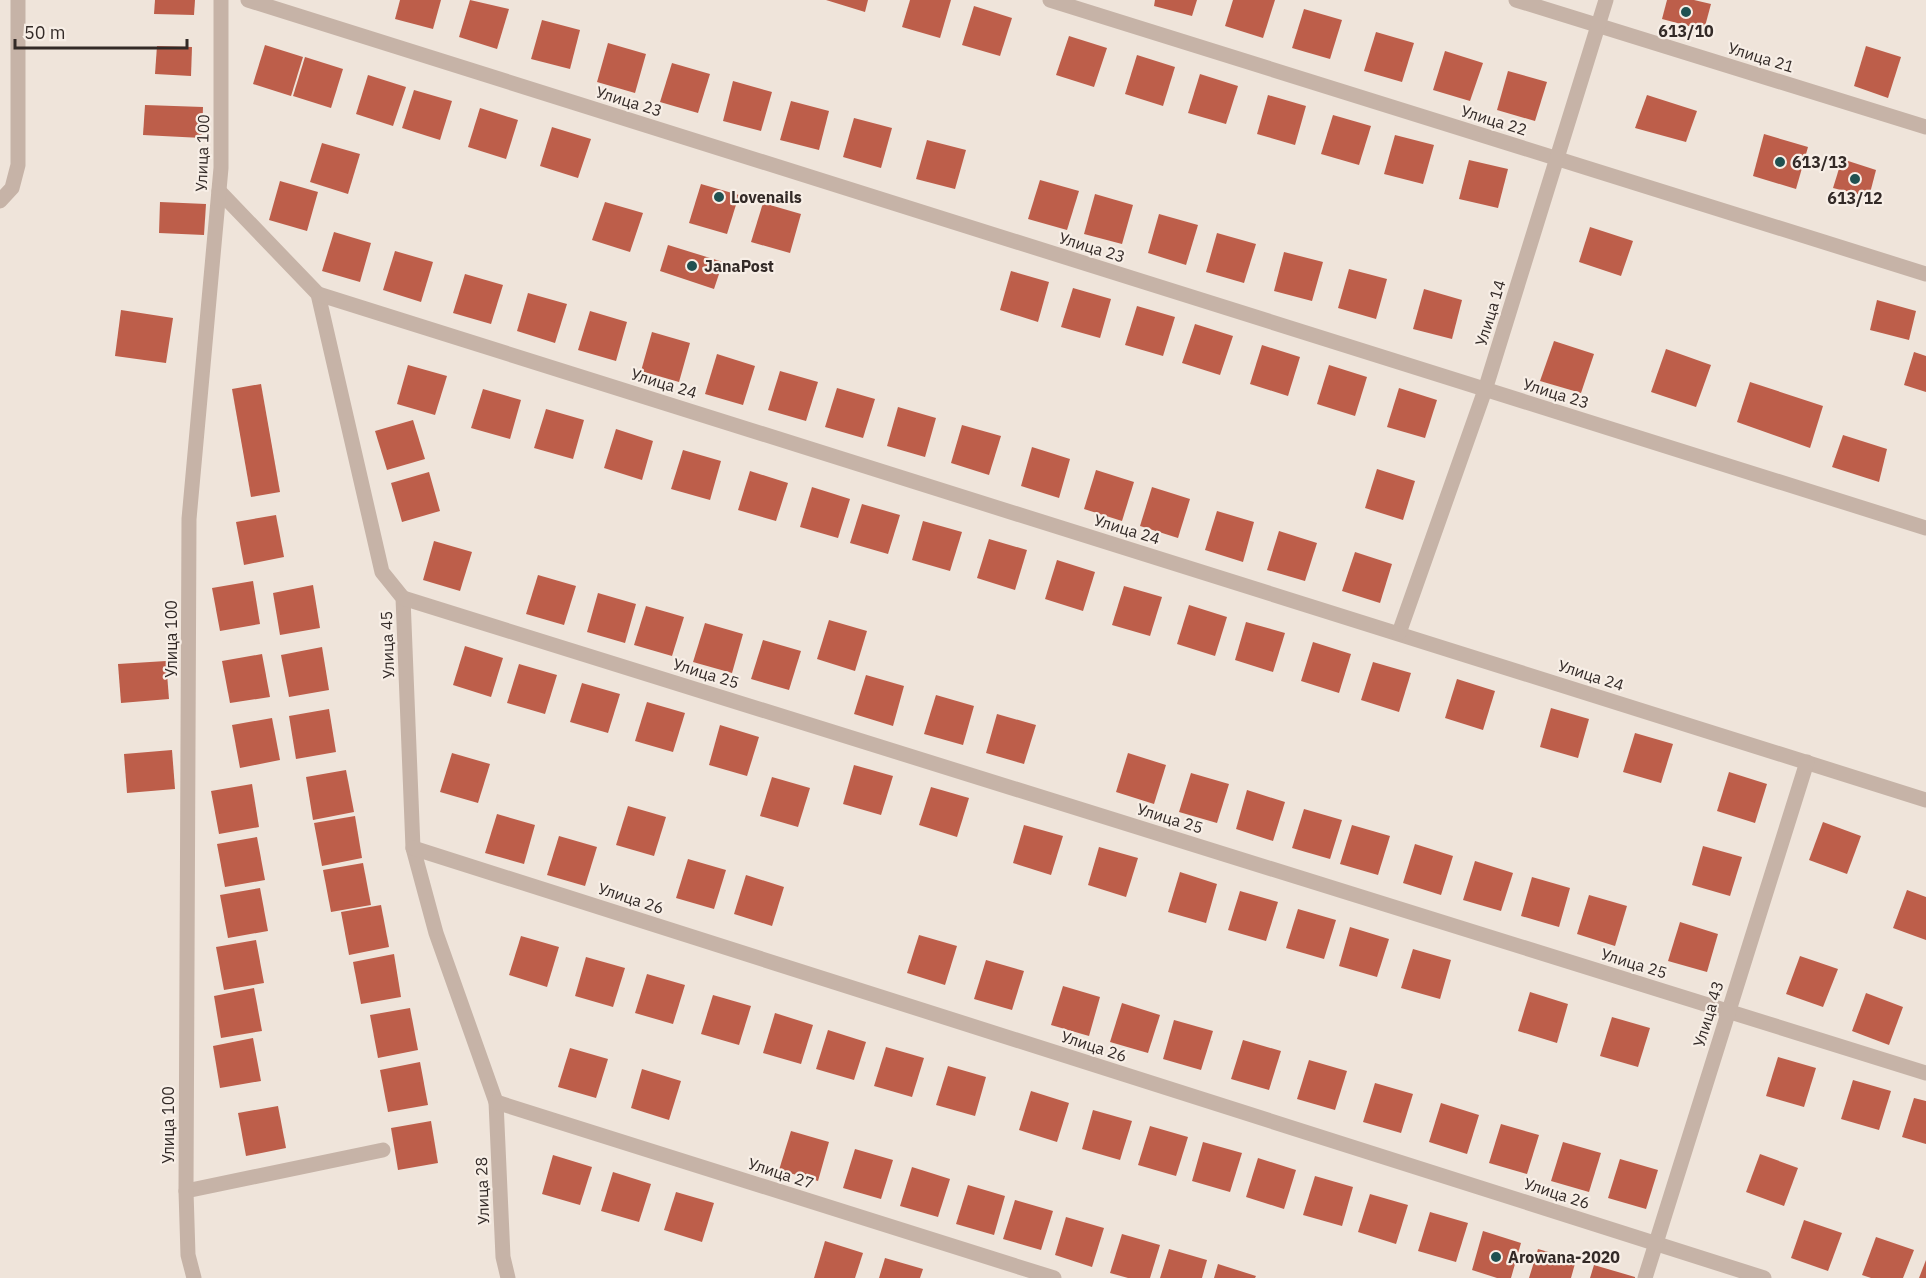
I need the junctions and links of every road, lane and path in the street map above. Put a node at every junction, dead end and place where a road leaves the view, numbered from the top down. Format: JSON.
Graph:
{"nodes":[{"id":1,"x":18,"y":0,"type":"edge"},
{"id":2,"x":221,"y":0,"type":"edge"},
{"id":3,"x":248,"y":0,"type":"edge"},
{"id":4,"x":1050,"y":0,"type":"edge"},
{"id":5,"x":1516,"y":0,"type":"edge"},
{"id":6,"x":1606,"y":0,"type":"edge"},
{"id":7,"x":1599,"y":26,"type":"junction"},
{"id":8,"x":1926,"y":127,"type":"edge"},
{"id":9,"x":1557,"y":158,"type":"junction"},
{"id":10,"x":219,"y":191,"type":"junction"},
{"id":11,"x":0,"y":201,"type":"edge"},
{"id":12,"x":1926,"y":274,"type":"edge"},
{"id":13,"x":318,"y":294,"type":"junction"},
{"id":14,"x":1485,"y":390,"type":"junction"},
{"id":15,"x":1926,"y":528,"type":"edge"},
{"id":16,"x":403,"y":598,"type":"junction"},
{"id":17,"x":1399,"y":633,"type":"junction"},
{"id":18,"x":1807,"y":762,"type":"junction"},
{"id":19,"x":1926,"y":800,"type":"edge"},
{"id":20,"x":413,"y":848,"type":"junction"},
{"id":21,"x":1728,"y":1011,"type":"junction"},
{"id":22,"x":1926,"y":1073,"type":"edge"},
{"id":23,"x":496,"y":1102,"type":"junction"},
{"id":24,"x":383,"y":1150,"type":"dead end"},
{"id":25,"x":186,"y":1191,"type":"junction"},
{"id":26,"x":1656,"y":1244,"type":"junction"},
{"id":27,"x":194,"y":1278,"type":"edge"},
{"id":28,"x":508,"y":1278,"type":"edge"},
{"id":29,"x":1054,"y":1278,"type":"edge"},
{"id":30,"x":1645,"y":1278,"type":"edge"},
{"id":31,"x":1764,"y":1278,"type":"edge"}],
"edges":[{"from":1,"to":11,"type":"street"},
{"from":2,"to":10,"type":"street","name":"Улица 100"},
{"from":3,"to":14,"type":"street","name":"Улица 23"},
{"from":4,"to":9,"type":"street","name":"Улица 22"},
{"from":5,"to":7,"type":"street","name":"Улица 21"},
{"from":6,"to":7,"type":"street","name":"Улица 14"},
{"from":7,"to":8,"type":"street","name":"Улица 21"},
{"from":7,"to":9,"type":"street","name":"Улица 14"},
{"from":9,"to":12,"type":"street","name":"Улица 22"},
{"from":9,"to":14,"type":"street","name":"Улица 14"},
{"from":10,"to":13,"type":"street"},
{"from":10,"to":25,"type":"street","name":"Улица 100"},
{"from":13,"to":16,"type":"street","name":"Улица 45"},
{"from":13,"to":17,"type":"street","name":"Улица 24"},
{"from":14,"to":15,"type":"street","name":"Улица 23"},
{"from":14,"to":17,"type":"street","name":"Улица 14"},
{"from":16,"to":20,"type":"street","name":"Улица 45"},
{"from":16,"to":21,"type":"street","name":"Улица 25"},
{"from":17,"to":18,"type":"street","name":"Улица 24"},
{"from":18,"to":19,"type":"street","name":"Улица 24"},
{"from":18,"to":21,"type":"street","name":"Улица 43"},
{"from":20,"to":23,"type":"street","name":"Улица 45"},
{"from":20,"to":26,"type":"street","name":"Улица 26"},
{"from":21,"to":22,"type":"street","name":"Улица 25"},
{"from":21,"to":26,"type":"street","name":"Улица 43"},
{"from":23,"to":28,"type":"street","name":"Улица 28"},
{"from":23,"to":29,"type":"street","name":"Улица 27"},
{"from":24,"to":25,"type":"street"},
{"from":25,"to":27,"type":"street","name":"Улица 100"},
{"from":26,"to":30,"type":"street","name":"Улица 43"},
{"from":26,"to":31,"type":"street","name":"Улица 26"}]}
